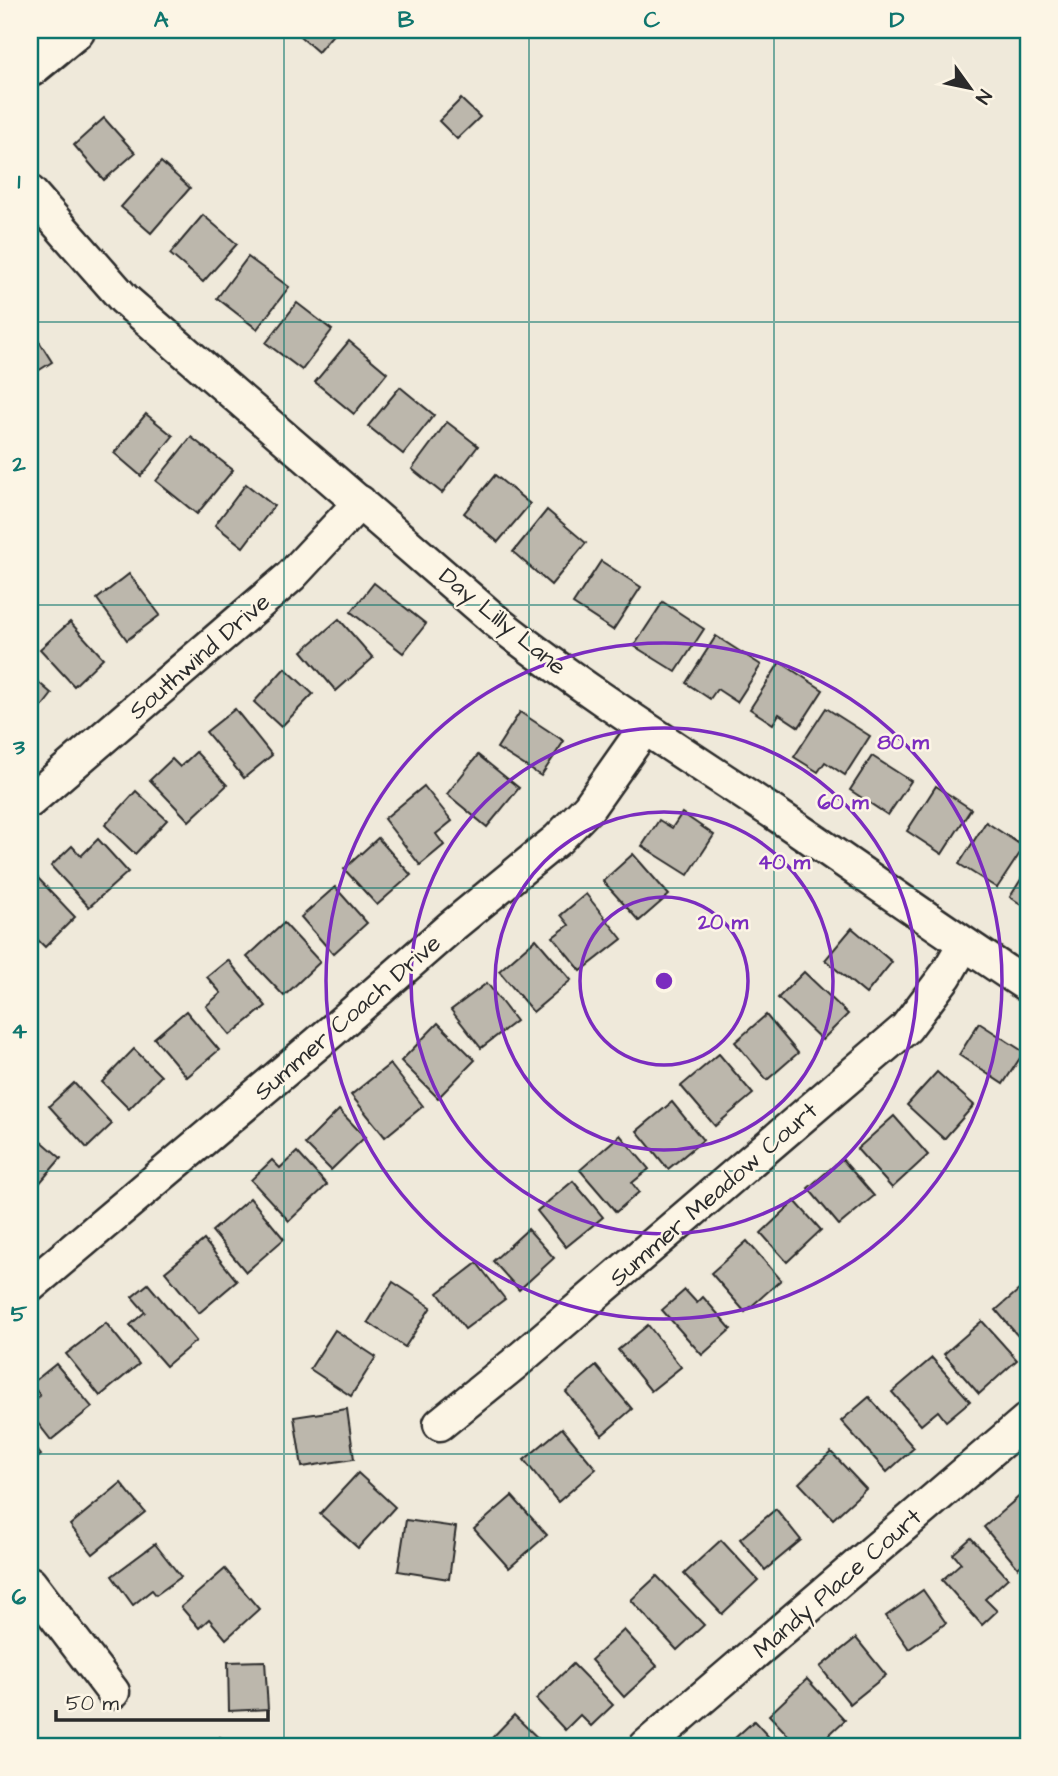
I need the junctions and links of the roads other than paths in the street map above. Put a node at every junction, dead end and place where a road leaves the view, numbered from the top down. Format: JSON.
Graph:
{"nodes":[{"id":1,"x":75,"y":30,"type":"edge"},
{"id":2,"x":30,"y":67,"type":"edge"},
{"id":3,"x":30,"y":192,"type":"edge"},
{"id":4,"x":360,"y":502,"type":"junction"},
{"id":5,"x":644,"y":729,"type":"junction"},
{"id":6,"x":30,"y":802,"type":"edge"},
{"id":7,"x":964,"y":944,"type":"junction"},
{"id":8,"x":1028,"y":986,"type":"edge"},
{"id":9,"x":30,"y":1286,"type":"edge"},
{"id":10,"x":1028,"y":1419,"type":"edge"},
{"id":11,"x":440,"y":1424,"type":"dead end"},
{"id":12,"x":30,"y":1583,"type":"edge"},
{"id":13,"x":113,"y":1692,"type":"dead end"},
{"id":14,"x":646,"y":1746,"type":"edge"}],
"edges":[{"from":1,"to":2,"type":"main road"},
{"from":3,"to":4,"type":"street","name":"Day Lilly Lane"},
{"from":4,"to":5,"type":"street","name":"Day Lilly Lane"},
{"from":4,"to":6,"type":"street","name":"Southwind Drive"},
{"from":5,"to":7,"type":"street","name":"Day Lilly Lane"},
{"from":5,"to":9,"type":"street","name":"Summer Coach Drive"},
{"from":7,"to":8,"type":"street","name":"Day Lilly Lane"},
{"from":7,"to":11,"type":"street","name":"Summer Meadow Court"},
{"from":10,"to":14,"type":"street","name":"Mandy Place Court"},
{"from":12,"to":13,"type":"street"}]}
